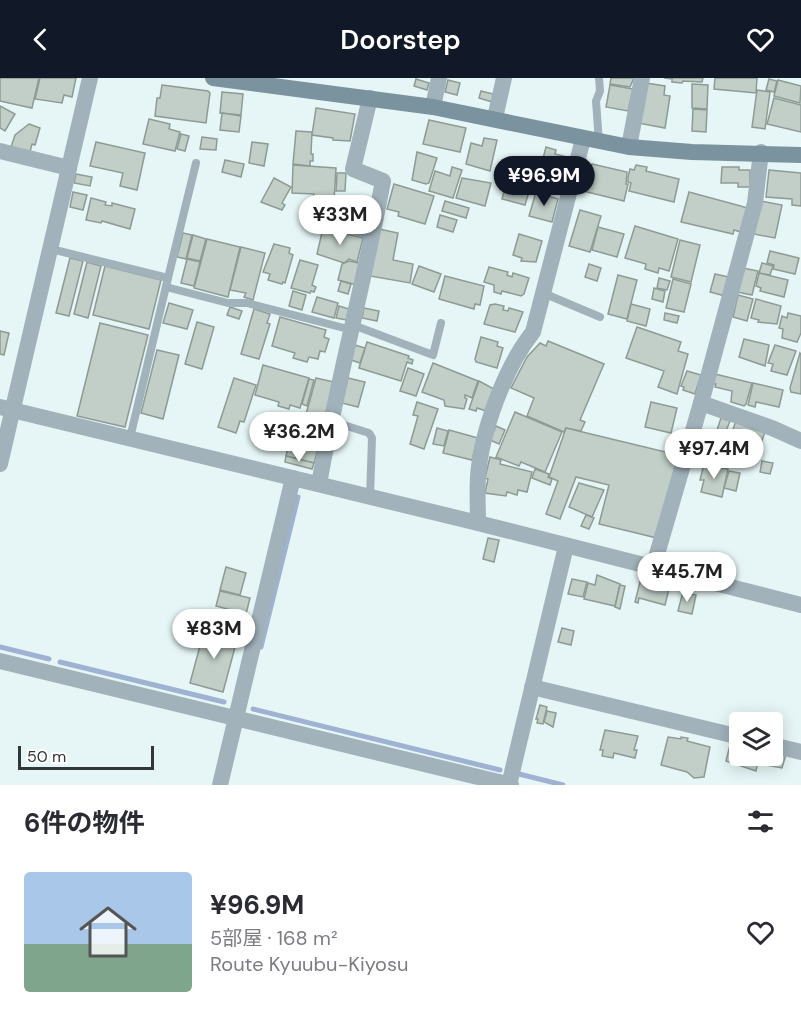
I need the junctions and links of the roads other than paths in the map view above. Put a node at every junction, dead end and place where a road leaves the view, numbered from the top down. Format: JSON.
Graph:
{"nodes":[{"id":1,"x":90,"y":78,"type":"edge"},
{"id":2,"x":213,"y":78,"type":"edge"},
{"id":3,"x":439,"y":78,"type":"edge"},
{"id":4,"x":504,"y":78,"type":"edge"},
{"id":5,"x":599,"y":78,"type":"edge"},
{"id":6,"x":642,"y":78,"type":"edge"},
{"id":7,"x":370,"y":98,"type":"junction"},
{"id":8,"x":433,"y":107,"type":"junction"},
{"id":9,"x":495,"y":118,"type":"junction"},
{"id":10,"x":591,"y":140,"type":"junction"},
{"id":11,"x":629,"y":147,"type":"junction"},
{"id":12,"x":0,"y":151,"type":"edge"},
{"id":13,"x":761,"y":152,"type":"junction"},
{"id":14,"x":801,"y":155,"type":"edge"},
{"id":15,"x":196,"y":163,"type":"dead end"},
{"id":16,"x":69,"y":168,"type":"junction"},
{"id":17,"x":329,"y":223,"type":"dead end"},
{"id":18,"x":372,"y":236,"type":"junction"},
{"id":19,"x":51,"y":249,"type":"junction"},
{"id":20,"x":167,"y":282,"type":"junction"},
{"id":21,"x":543,"y":293,"type":"junction"},
{"id":22,"x":600,"y":318,"type":"dead end"},
{"id":23,"x":441,"y":323,"type":"dead end"},
{"id":24,"x":353,"y":328,"type":"junction"},
{"id":25,"x":701,"y":403,"type":"junction"},
{"id":26,"x":6,"y":409,"type":"edge"},
{"id":27,"x":331,"y":421,"type":"junction"},
{"id":28,"x":130,"y":438,"type":"junction"},
{"id":29,"x":801,"y":441,"type":"edge"},
{"id":30,"x":0,"y":465,"type":"edge"},
{"id":31,"x":293,"y":478,"type":"junction"},
{"id":32,"x":319,"y":484,"type":"junction"},
{"id":33,"x":370,"y":497,"type":"junction"},
{"id":34,"x":478,"y":523,"type":"junction"},
{"id":35,"x":566,"y":546,"type":"junction"},
{"id":36,"x":653,"y":568,"type":"junction"},
{"id":37,"x":801,"y":605,"type":"edge"},
{"id":38,"x":0,"y":661,"type":"edge"},
{"id":39,"x":532,"y":687,"type":"junction"},
{"id":40,"x":236,"y":718,"type":"junction"},
{"id":41,"x":729,"y":734,"type":"edge"},
{"id":42,"x":783,"y":748,"type":"edge"},
{"id":43,"x":801,"y":752,"type":"edge"},
{"id":44,"x":220,"y":785,"type":"edge"},
{"id":45,"x":510,"y":785,"type":"edge"}],
"edges":[{"from":1,"to":16,"type":"street"},
{"from":2,"to":7,"type":"main road"},
{"from":3,"to":8,"type":"street"},
{"from":4,"to":9,"type":"street"},
{"from":5,"to":10,"type":"lane"},
{"from":6,"to":11,"type":"street"},
{"from":7,"to":8,"type":"main road"},
{"from":7,"to":18,"type":"street"},
{"from":8,"to":9,"type":"main road"},
{"from":9,"to":10,"type":"main road"},
{"from":10,"to":11,"type":"main road"},
{"from":10,"to":21,"type":"street"},
{"from":11,"to":13,"type":"main road"},
{"from":12,"to":16,"type":"street"},
{"from":13,"to":14,"type":"main road"},
{"from":13,"to":25,"type":"street"},
{"from":15,"to":20,"type":"lane"},
{"from":16,"to":19,"type":"street"},
{"from":17,"to":18,"type":"lane"},
{"from":18,"to":24,"type":"street"},
{"from":19,"to":20,"type":"lane"},
{"from":19,"to":26,"type":"street"},
{"from":20,"to":24,"type":"lane"},
{"from":20,"to":28,"type":"lane"},
{"from":21,"to":22,"type":"lane"},
{"from":21,"to":34,"type":"street"},
{"from":23,"to":24,"type":"lane"},
{"from":24,"to":27,"type":"street"},
{"from":25,"to":29,"type":"street"},
{"from":25,"to":36,"type":"street"},
{"from":26,"to":28,"type":"street"},
{"from":26,"to":30,"type":"street"},
{"from":27,"to":32,"type":"street"},
{"from":27,"to":33,"type":"lane"},
{"from":28,"to":31,"type":"street"},
{"from":31,"to":32,"type":"street"},
{"from":31,"to":40,"type":"street"},
{"from":32,"to":33,"type":"street"},
{"from":33,"to":34,"type":"street"},
{"from":34,"to":35,"type":"street"},
{"from":35,"to":36,"type":"street"},
{"from":35,"to":39,"type":"street"},
{"from":36,"to":37,"type":"street"},
{"from":38,"to":40,"type":"street"},
{"from":39,"to":41,"type":"street"},
{"from":39,"to":45,"type":"street"},
{"from":40,"to":44,"type":"street"},
{"from":40,"to":45,"type":"street"},
{"from":42,"to":43,"type":"street"}]}
